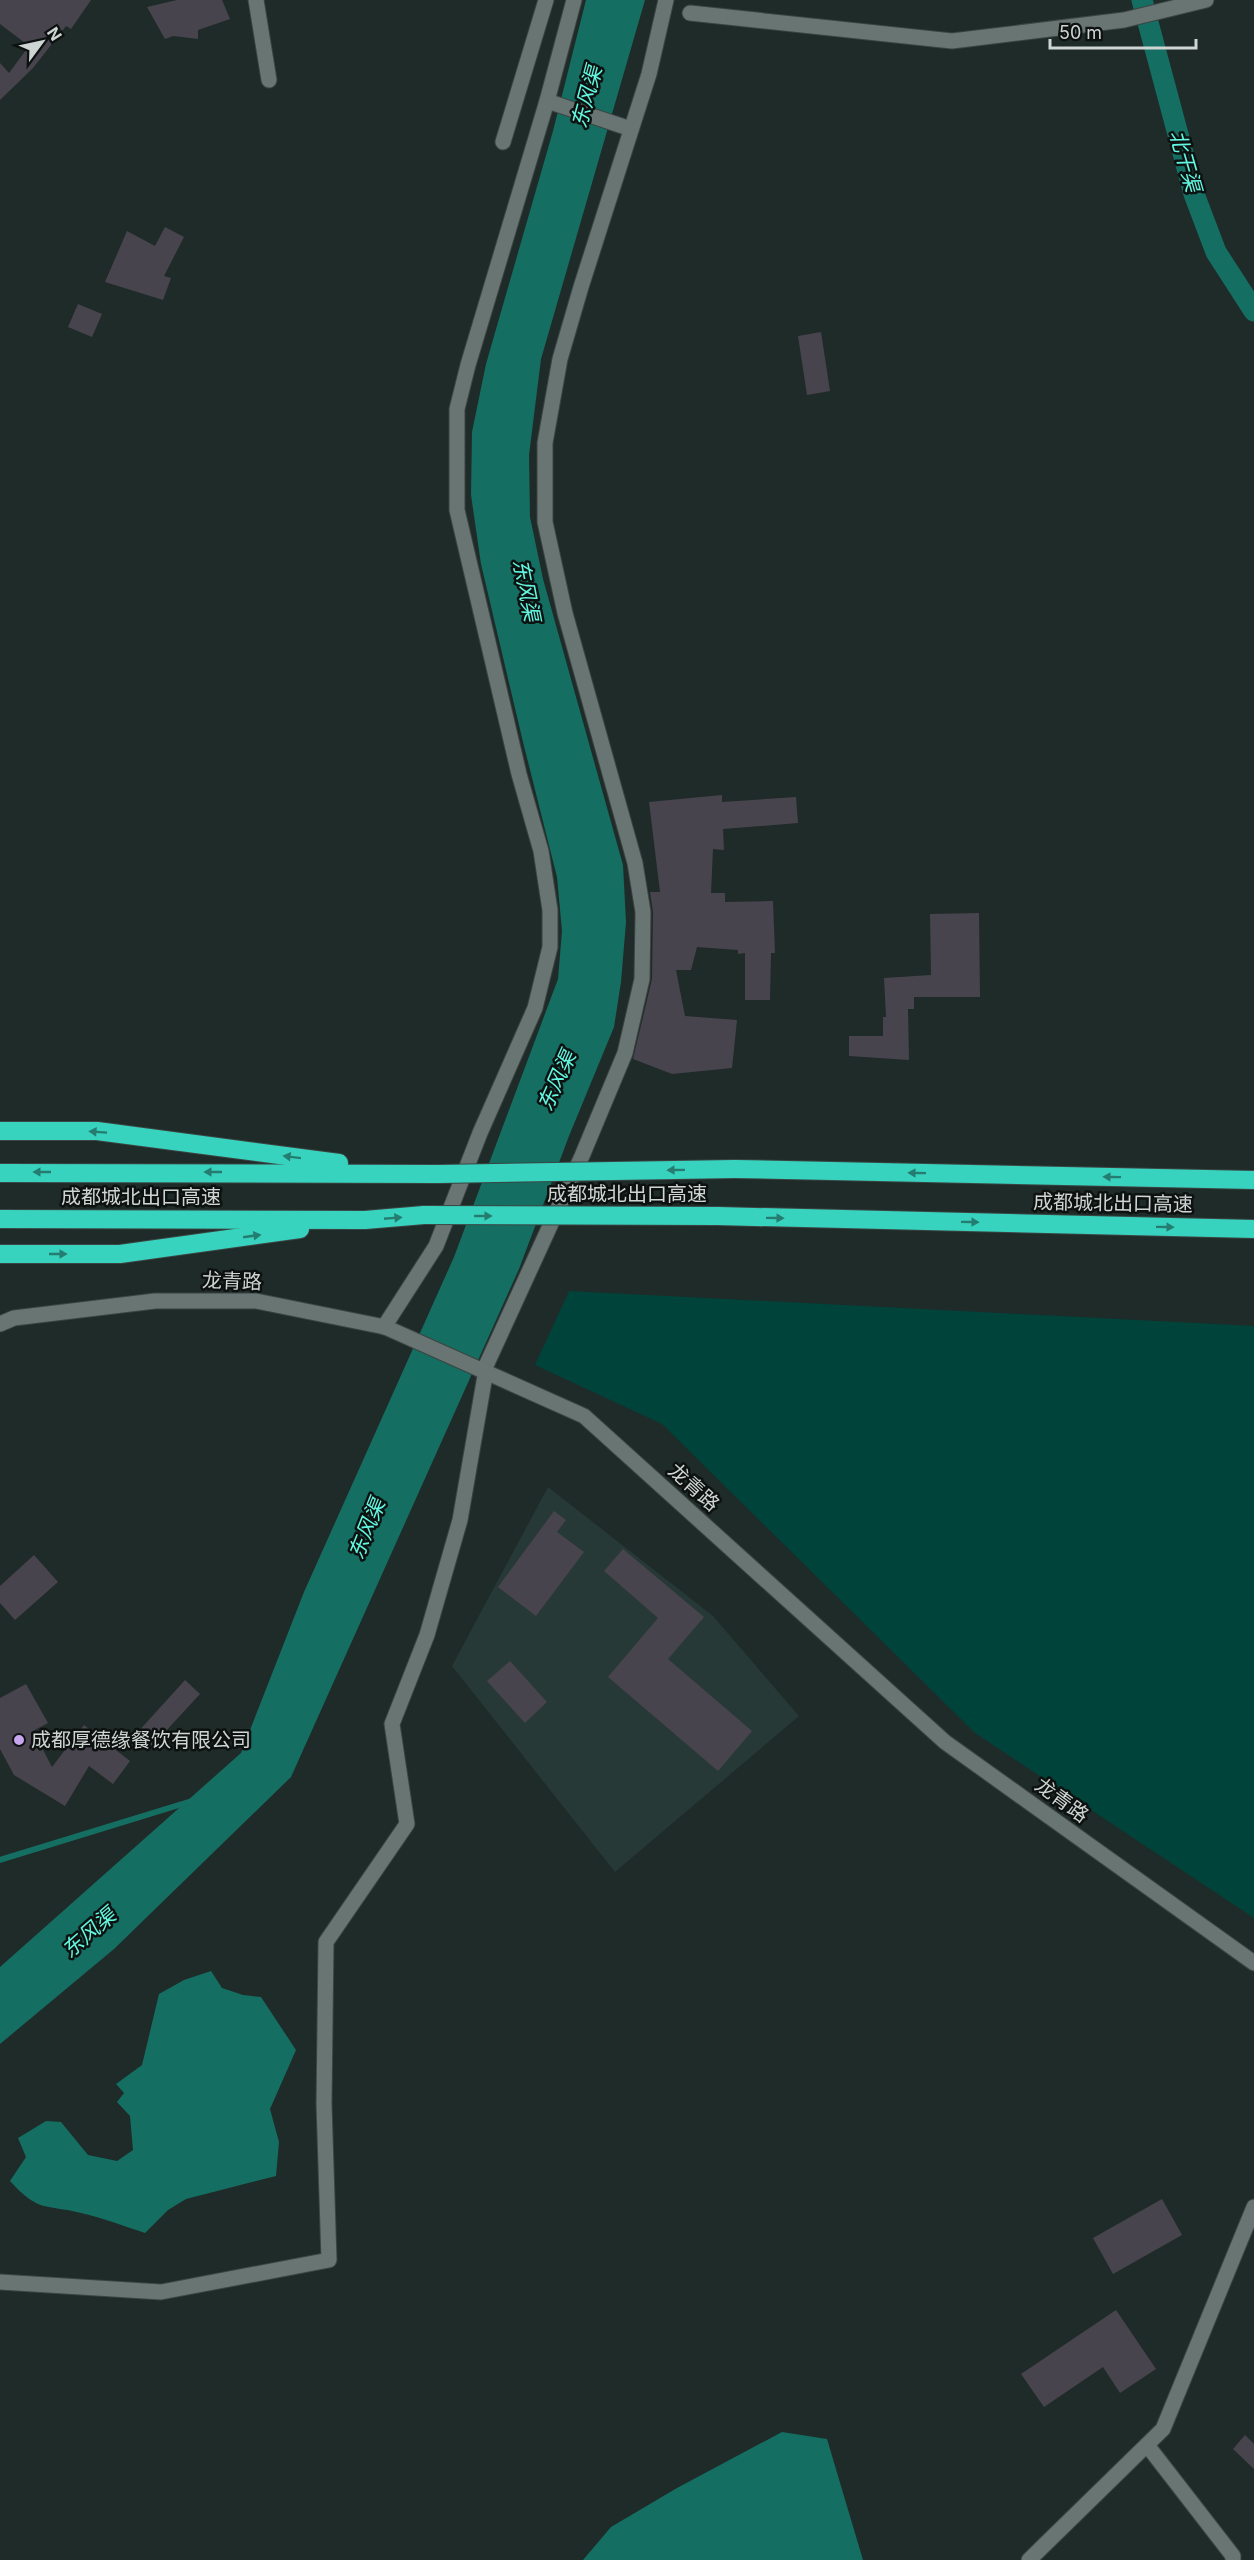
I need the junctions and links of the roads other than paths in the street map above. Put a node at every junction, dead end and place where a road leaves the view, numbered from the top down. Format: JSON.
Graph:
{"nodes":[{"id":1,"x":256,"y":0,"type":"edge"},
{"id":2,"x":546,"y":0,"type":"edge"},
{"id":3,"x":574,"y":0,"type":"edge"},
{"id":4,"x":666,"y":0,"type":"edge"},
{"id":5,"x":1206,"y":0,"type":"edge"},
{"id":6,"x":690,"y":13,"type":"dead end"},
{"id":7,"x":269,"y":80,"type":"dead end"},
{"id":8,"x":547,"y":101,"type":"junction"},
{"id":9,"x":631,"y":129,"type":"junction"},
{"id":10,"x":503,"y":142,"type":"dead end"},
{"id":11,"x":0,"y":1131,"type":"edge"},
{"id":12,"x":0,"y":1173,"type":"edge"},
{"id":13,"x":412,"y":1173,"type":"junction"},
{"id":14,"x":1254,"y":1179,"type":"edge"},
{"id":15,"x":0,"y":1219,"type":"edge"},
{"id":16,"x":365,"y":1220,"type":"junction"},
{"id":17,"x":1254,"y":1229,"type":"edge"},
{"id":18,"x":0,"y":1254,"type":"edge"},
{"id":19,"x":0,"y":1324,"type":"edge"},
{"id":20,"x":384,"y":1327,"type":"junction"},
{"id":21,"x":485,"y":1370,"type":"junction"},
{"id":22,"x":1254,"y":1963,"type":"edge"},
{"id":23,"x":1254,"y":2207,"type":"edge"},
{"id":24,"x":0,"y":2282,"type":"edge"},
{"id":25,"x":1147,"y":2445,"type":"junction"},
{"id":26,"x":1029,"y":2560,"type":"edge"},
{"id":27,"x":1233,"y":2560,"type":"edge"}],
"edges":[{"from":1,"to":7,"type":"street"},
{"from":2,"to":10,"type":"street"},
{"from":3,"to":8,"type":"street"},
{"from":4,"to":9,"type":"street"},
{"from":5,"to":6,"type":"street"},
{"from":8,"to":9,"type":"street"},
{"from":8,"to":20,"type":"street"},
{"from":9,"to":21,"type":"street"},
{"from":13,"to":11,"type":"highway","one_way":true},
{"from":13,"to":12,"type":"highway","name":"成都城北出口高速","one_way":true},
{"from":14,"to":13,"type":"highway","name":"成都城北出口高速","one_way":true,"bridge":true},
{"from":15,"to":16,"type":"highway","name":"成都城北出口高速"},
{"from":16,"to":17,"type":"highway","name":"成都城北出口高速","one_way":true,"bridge":true},
{"from":18,"to":16,"type":"highway","one_way":true},
{"from":19,"to":20,"type":"street","name":"龙青路"},
{"from":20,"to":21,"type":"street","name":"龙青路"},
{"from":21,"to":22,"type":"street","name":"龙青路"},
{"from":21,"to":24,"type":"street"},
{"from":23,"to":25,"type":"street"},
{"from":25,"to":26,"type":"street"},
{"from":25,"to":27,"type":"street"}]}
